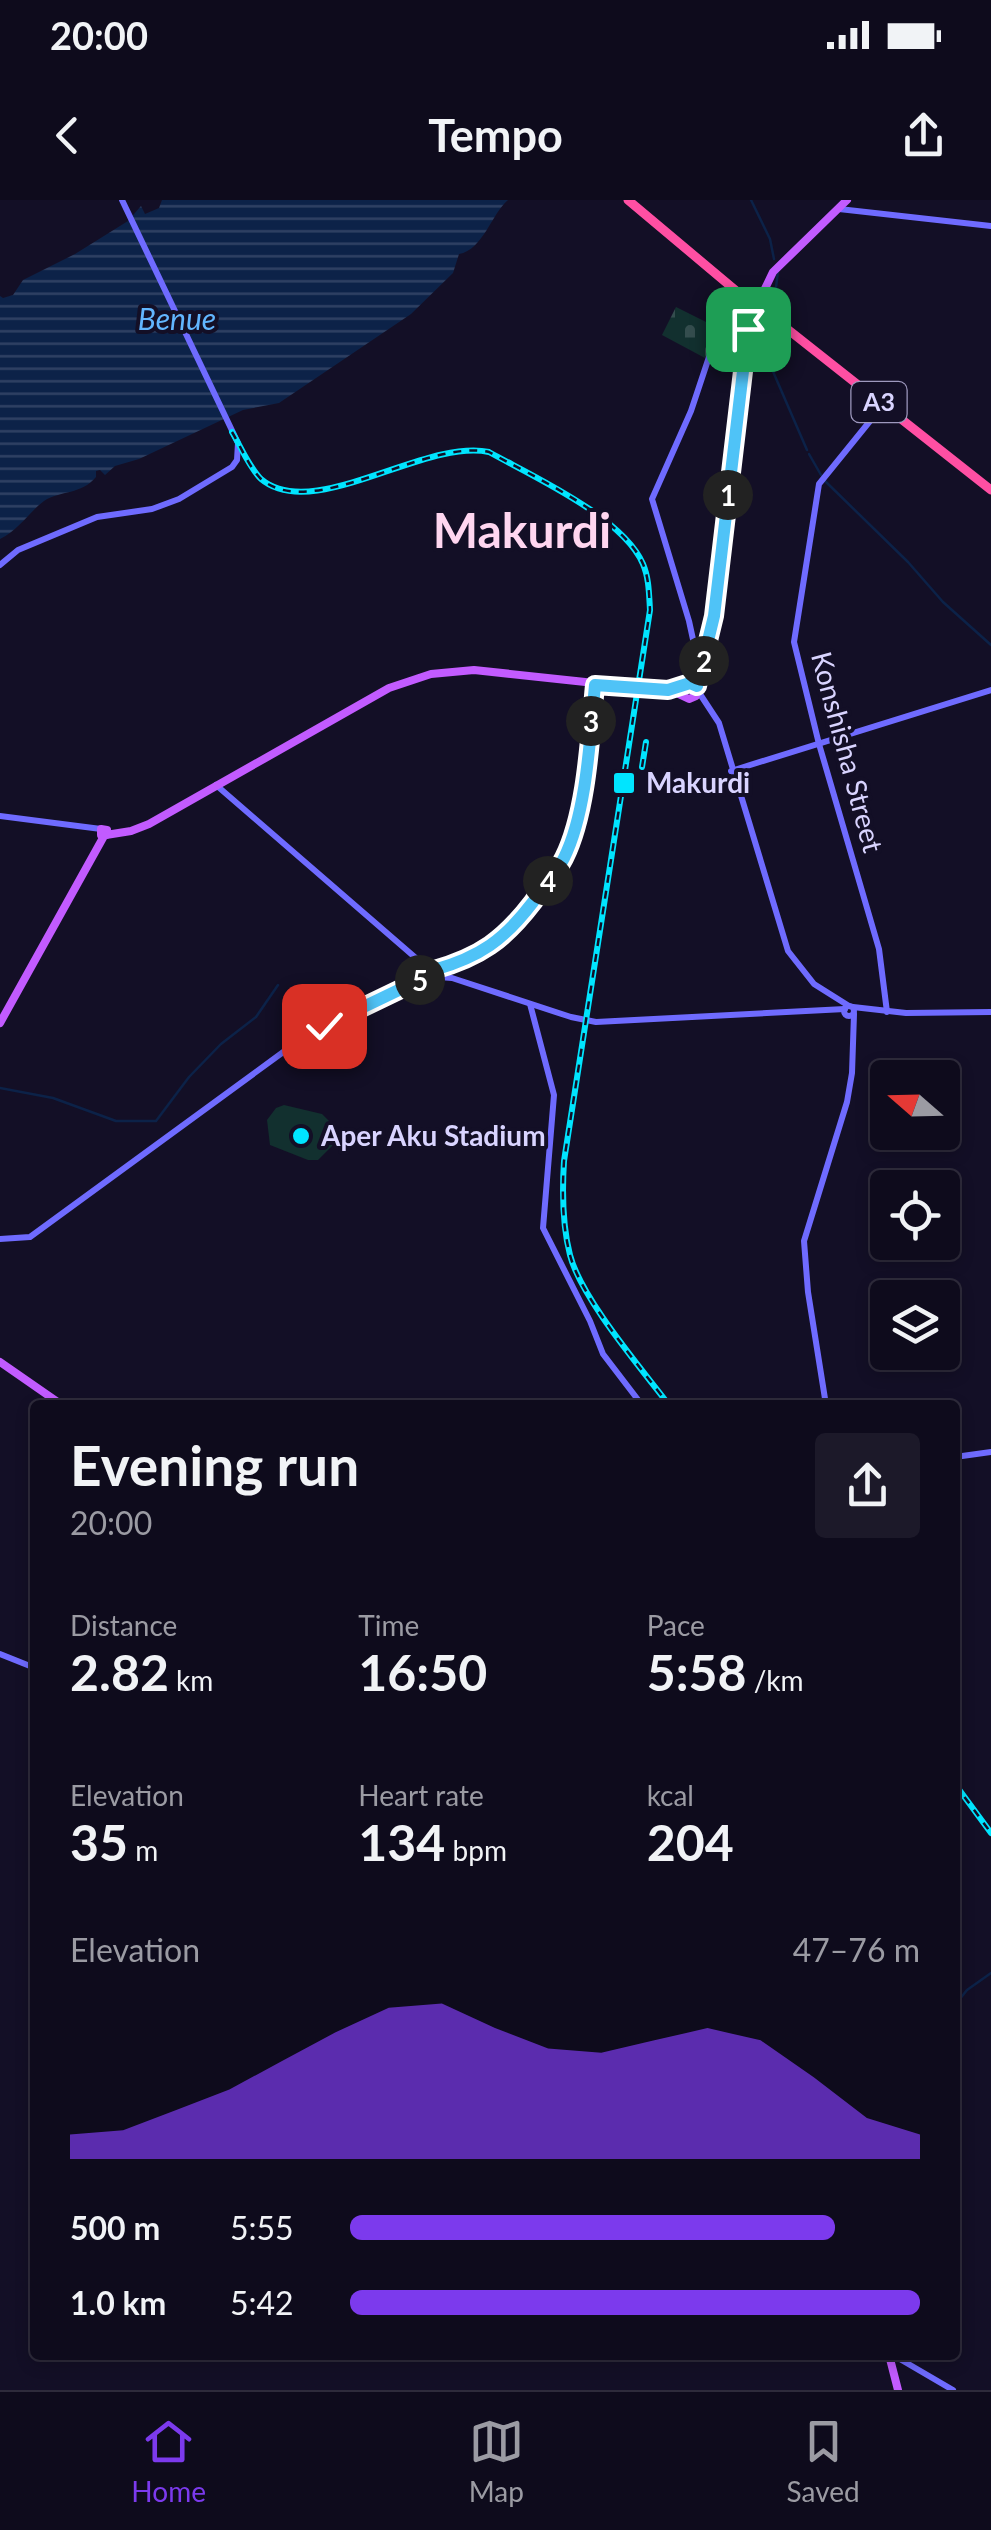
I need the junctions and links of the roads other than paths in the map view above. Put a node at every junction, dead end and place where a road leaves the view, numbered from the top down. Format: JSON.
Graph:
{"nodes":[{"id":1,"x":122,"y":200,"type":"edge"},
{"id":2,"x":625,"y":200,"type":"edge"},
{"id":3,"x":842,"y":203,"type":"edge"},
{"id":4,"x":991,"y":226,"type":"edge"},
{"id":5,"x":754,"y":303,"type":"junction"},
{"id":6,"x":883,"y":405,"type":"junction"},
{"id":7,"x":991,"y":490,"type":"edge"},
{"id":8,"x":0,"y":565,"type":"edge"},
{"id":9,"x":598,"y":684,"type":"junction"},
{"id":10,"x":693,"y":685,"type":"junction"},
{"id":11,"x":991,"y":690,"type":"edge"},
{"id":12,"x":706,"y":700,"type":"joint"},
{"id":13,"x":819,"y":744,"type":"junction"},
{"id":14,"x":732,"y":771,"type":"junction"},
{"id":15,"x":216,"y":785,"type":"junction"},
{"id":16,"x":584,"y":790,"type":"junction"},
{"id":17,"x":0,"y":816,"type":"edge"},
{"id":18,"x":103,"y":833,"type":"junction"},
{"id":19,"x":454,"y":966,"type":"junction"},
{"id":20,"x":436,"y":973,"type":"junction"},
{"id":21,"x":453,"y":978,"type":"junction"},
{"id":22,"x":832,"y":1000,"type":"junction"},
{"id":23,"x":530,"y":1004,"type":"junction"},
{"id":24,"x":828,"y":1011,"type":"junction"},
{"id":25,"x":849,"y":1011,"type":"junction"},
{"id":26,"x":888,"y":1012,"type":"junction"},
{"id":27,"x":991,"y":1014,"type":"edge"},
{"id":28,"x":0,"y":1019,"type":"edge"},
{"id":29,"x":0,"y":1237,"type":"edge"},
{"id":30,"x":0,"y":1363,"type":"edge"},
{"id":31,"x":52,"y":1400,"type":"edge"},
{"id":32,"x":638,"y":1400,"type":"edge"},
{"id":33,"x":825,"y":1400,"type":"edge"},
{"id":34,"x":991,"y":1452,"type":"edge"},
{"id":35,"x":960,"y":1456,"type":"edge"},
{"id":36,"x":0,"y":1654,"type":"edge"},
{"id":37,"x":30,"y":1666,"type":"edge"},
{"id":38,"x":893,"y":2360,"type":"edge"},
{"id":39,"x":901,"y":2360,"type":"edge"},
{"id":40,"x":900,"y":2390,"type":"edge"},
{"id":41,"x":953,"y":2390,"type":"edge"}],
"edges":[{"from":1,"to":8,"type":"street"},
{"from":2,"to":5,"type":"highway","number":"A3"},
{"from":3,"to":4,"type":"street"},
{"from":3,"to":5,"type":"main road"},
{"from":5,"to":6,"type":"highway","number":"A3"},
{"from":5,"to":10,"type":"main road"},
{"from":5,"to":10,"type":"street"},
{"from":6,"to":7,"type":"highway","number":"A3"},
{"from":6,"to":13,"type":"street","name":"Konshisha Street"},
{"from":9,"to":10,"type":"main road"},
{"from":9,"to":15,"type":"main road"},
{"from":9,"to":16,"type":"street"},
{"from":10,"to":12,"type":"main road"},
{"from":10,"to":14,"type":"street"},
{"from":11,"to":13,"type":"street"},
{"from":12,"to":14,"type":"street"},
{"from":13,"to":14,"type":"street"},
{"from":13,"to":26,"type":"street","name":"Konshisha Street"},
{"from":14,"to":22,"type":"street"},
{"from":14,"to":25,"type":"street"},
{"from":15,"to":18,"type":"main road"},
{"from":15,"to":20,"type":"street"},
{"from":16,"to":19,"type":"street"},
{"from":16,"to":20,"type":"street"},
{"from":17,"to":18,"type":"street"},
{"from":18,"to":28,"type":"main road"},
{"from":19,"to":20,"type":"street"},
{"from":19,"to":21,"type":"street"},
{"from":20,"to":21,"type":"street"},
{"from":20,"to":29,"type":"street"},
{"from":21,"to":23,"type":"street"},
{"from":22,"to":24,"type":"street"},
{"from":22,"to":25,"type":"street"},
{"from":23,"to":24,"type":"street"},
{"from":23,"to":32,"type":"street"},
{"from":24,"to":25,"type":"street"},
{"from":25,"to":26,"type":"street"},
{"from":25,"to":27,"type":"street"},
{"from":25,"to":33,"type":"street"},
{"from":26,"to":27,"type":"street"},
{"from":30,"to":31,"type":"main road"},
{"from":34,"to":35,"type":"street"},
{"from":36,"to":37,"type":"street"},
{"from":38,"to":40,"type":"main road"},
{"from":39,"to":41,"type":"street"}]}
